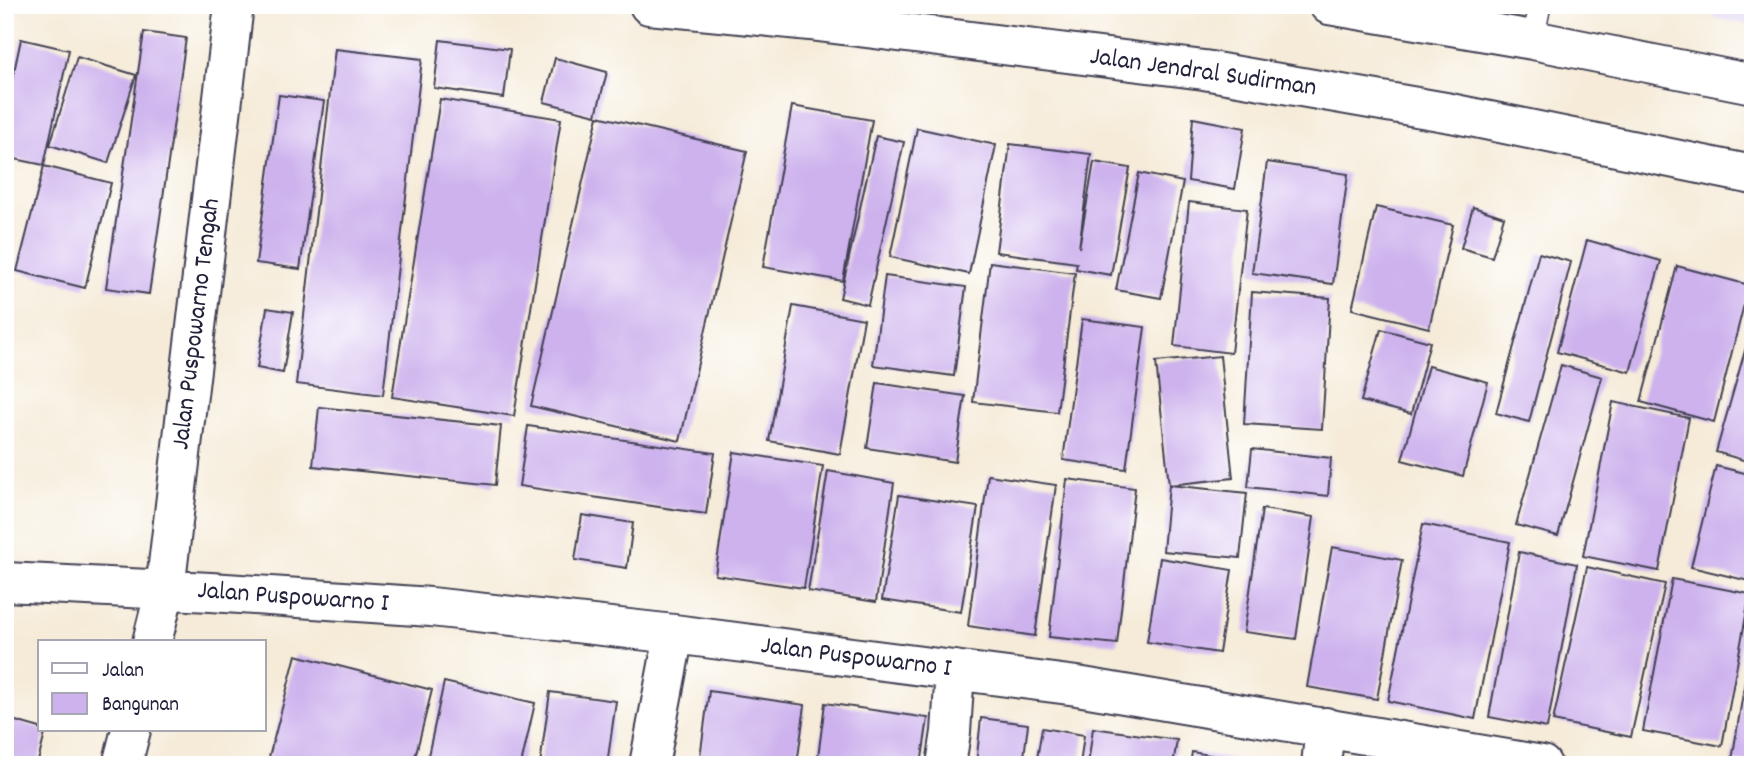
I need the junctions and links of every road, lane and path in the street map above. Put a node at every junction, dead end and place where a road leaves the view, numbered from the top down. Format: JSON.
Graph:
{"nodes":[{"id":1,"x":234,"y":5,"type":"edge"},
{"id":2,"x":649,"y":5,"type":"edge"},
{"id":3,"x":1329,"y":5,"type":"edge"},
{"id":4,"x":1536,"y":22,"type":"edge"},
{"id":5,"x":1753,"y":85,"type":"edge"},
{"id":6,"x":1753,"y":175,"type":"edge"},
{"id":7,"x":5,"y":582,"type":"edge"},
{"id":8,"x":165,"y":590,"type":"junction"},
{"id":9,"x":674,"y":634,"type":"junction"},
{"id":10,"x":152,"y":640,"type":"edge"},
{"id":11,"x":955,"y":670,"type":"junction"},
{"id":12,"x":1325,"y":727,"type":"junction"},
{"id":13,"x":130,"y":732,"type":"edge"},
{"id":14,"x":122,"y":765,"type":"edge"},
{"id":15,"x":649,"y":765,"type":"edge"},
{"id":16,"x":946,"y":765,"type":"edge"},
{"id":17,"x":1321,"y":765,"type":"edge"},
{"id":18,"x":1542,"y":765,"type":"edge"}],
"edges":[{"from":1,"to":8,"type":"main road","name":"Jalan Puspowarno Tengah"},
{"from":2,"to":6,"type":"main road","name":"Jalan Jendral Sudirman"},
{"from":3,"to":4,"type":"main road"},
{"from":4,"to":5,"type":"main road"},
{"from":7,"to":8,"type":"main road","name":"Jalan Puspowarno I"},
{"from":8,"to":9,"type":"main road","name":"Jalan Puspowarno I"},
{"from":8,"to":10,"type":"main road","name":"Jalan Puspowarno Tengah"},
{"from":9,"to":11,"type":"main road","name":"Jalan Puspowarno I"},
{"from":9,"to":15,"type":"main road"},
{"from":11,"to":12,"type":"main road","name":"Jalan Puspowarno I"},
{"from":11,"to":16,"type":"main road"},
{"from":12,"to":17,"type":"main road"},
{"from":12,"to":18,"type":"main road","name":"Jalan Puspowarno I"},
{"from":13,"to":14,"type":"main road"}]}
